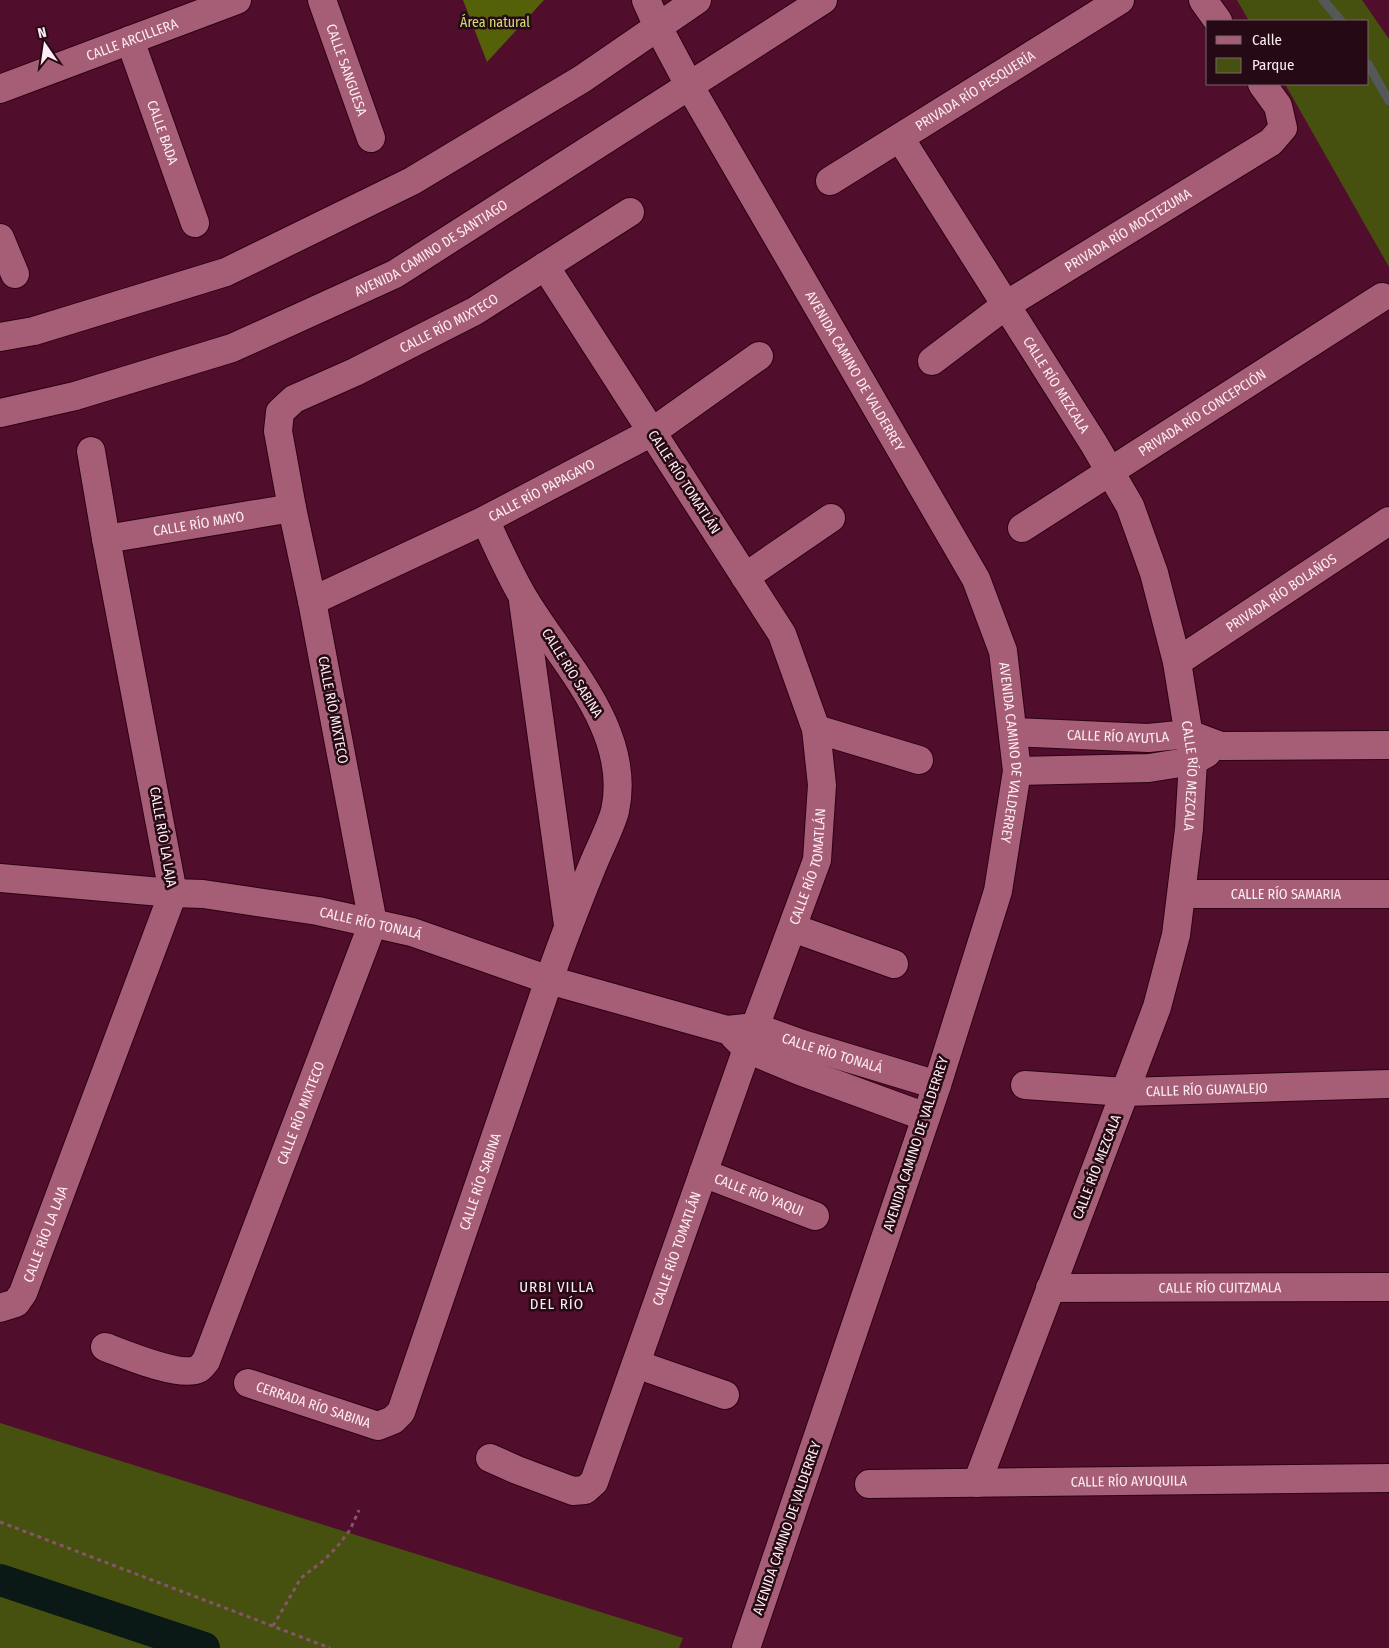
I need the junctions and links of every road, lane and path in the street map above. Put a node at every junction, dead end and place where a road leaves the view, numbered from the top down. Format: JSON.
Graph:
{"nodes":[{"id":1,"x":237,"y":0,"type":"edge"},
{"id":2,"x":322,"y":0,"type":"edge"},
{"id":3,"x":646,"y":0,"type":"edge"},
{"id":4,"x":697,"y":0,"type":"edge"},
{"id":5,"x":823,"y":0,"type":"edge"},
{"id":6,"x":1120,"y":0,"type":"edge"},
{"id":7,"x":1204,"y":0,"type":"edge"},
{"id":8,"x":1217,"y":20,"type":"edge"},
{"id":9,"x":658,"y":27,"type":"junction"},
{"id":10,"x":130,"y":40,"type":"junction"},
{"id":11,"x":689,"y":85,"type":"junction"},
{"id":12,"x":1263,"y":85,"type":"edge"},
{"id":13,"x":0,"y":89,"type":"edge"},
{"id":14,"x":371,"y":138,"type":"dead end"},
{"id":15,"x":900,"y":138,"type":"junction"},
{"id":16,"x":830,"y":181,"type":"dead end"},
{"id":17,"x":630,"y":212,"type":"dead end"},
{"id":18,"x":195,"y":223,"type":"dead end"},
{"id":19,"x":0,"y":238,"type":"edge"},
{"id":20,"x":545,"y":266,"type":"junction"},
{"id":21,"x":15,"y":274,"type":"dead end"},
{"id":22,"x":1382,"y":297,"type":"dead end"},
{"id":23,"x":1006,"y":304,"type":"junction"},
{"id":24,"x":0,"y":337,"type":"edge"},
{"id":25,"x":759,"y":356,"type":"dead end"},
{"id":26,"x":932,"y":361,"type":"dead end"},
{"id":27,"x":0,"y":413,"type":"edge"},
{"id":28,"x":652,"y":432,"type":"junction"},
{"id":29,"x":91,"y":451,"type":"dead end"},
{"id":30,"x":1110,"y":472,"type":"junction"},
{"id":31,"x":292,"y":508,"type":"junction"},
{"id":32,"x":831,"y":518,"type":"dead end"},
{"id":33,"x":484,"y":520,"type":"junction"},
{"id":34,"x":1387,"y":526,"type":"edge"},
{"id":35,"x":1022,"y":528,"type":"dead end"},
{"id":36,"x":106,"y":539,"type":"junction"},
{"id":37,"x":745,"y":577,"type":"junction"},
{"id":38,"x":522,"y":595,"type":"junction"},
{"id":39,"x":312,"y":601,"type":"junction"},
{"id":40,"x":1177,"y":662,"type":"junction"},
{"id":41,"x":816,"y":730,"type":"junction"},
{"id":42,"x":1012,"y":732,"type":"junction"},
{"id":43,"x":1189,"y":734,"type":"junction"},
{"id":44,"x":1389,"y":745,"type":"edge"},
{"id":45,"x":1221,"y":746,"type":"junction"},
{"id":46,"x":920,"y":760,"type":"dead end"},
{"id":47,"x":1193,"y":761,"type":"junction"},
{"id":48,"x":1017,"y":771,"type":"junction"},
{"id":49,"x":0,"y":878,"type":"edge"},
{"id":50,"x":174,"y":893,"type":"junction"},
{"id":51,"x":1182,"y":894,"type":"junction"},
{"id":52,"x":1389,"y":894,"type":"edge"},
{"id":53,"x":373,"y":923,"type":"junction"},
{"id":54,"x":568,"y":926,"type":"junction"},
{"id":55,"x":793,"y":928,"type":"junction"},
{"id":56,"x":894,"y":964,"type":"dead end"},
{"id":57,"x":549,"y":980,"type":"junction"},
{"id":58,"x":751,"y":1038,"type":"junction"},
{"id":59,"x":1389,"y":1084,"type":"edge"},
{"id":60,"x":937,"y":1085,"type":"junction"},
{"id":61,"x":1025,"y":1086,"type":"dead end"},
{"id":62,"x":1125,"y":1092,"type":"junction"},
{"id":63,"x":926,"y":1117,"type":"junction"},
{"id":64,"x":703,"y":1173,"type":"junction"},
{"id":65,"x":815,"y":1216,"type":"dead end"},
{"id":66,"x":1050,"y":1288,"type":"junction"},
{"id":67,"x":1389,"y":1288,"type":"edge"},
{"id":68,"x":0,"y":1308,"type":"edge"},
{"id":69,"x":105,"y":1347,"type":"dead end"},
{"id":70,"x":636,"y":1364,"type":"junction"},
{"id":71,"x":248,"y":1383,"type":"dead end"},
{"id":72,"x":725,"y":1395,"type":"dead end"},
{"id":73,"x":378,"y":1426,"type":"joint"},
{"id":74,"x":490,"y":1458,"type":"dead end"},
{"id":75,"x":1389,"y":1478,"type":"edge"},
{"id":76,"x":977,"y":1483,"type":"junction"},
{"id":77,"x":869,"y":1484,"type":"dead end"},
{"id":78,"x":360,"y":1510,"type":"dead end"},
{"id":79,"x":0,"y":1522,"type":"edge"},
{"id":80,"x":273,"y":1626,"type":"junction"},
{"id":81,"x":330,"y":1648,"type":"edge"},
{"id":82,"x":746,"y":1648,"type":"edge"}],
"edges":[{"from":1,"to":10,"type":"street","name":"CALLE ARCILLERA"},
{"from":2,"to":14,"type":"street","name":"CALLE SANGUESA"},
{"from":3,"to":9,"type":"street","name":"AVENIDA CAMINO DE VALDERREY"},
{"from":4,"to":9,"type":"street"},
{"from":5,"to":11,"type":"street","name":"AVENIDA CAMINO DE SANTIAGO"},
{"from":6,"to":15,"type":"street","name":"PRIVADA RÍO PESQUERÍA"},
{"from":7,"to":8,"type":"street"},
{"from":9,"to":11,"type":"street","name":"AVENIDA CAMINO DE VALDERREY"},
{"from":9,"to":24,"type":"street"},
{"from":10,"to":13,"type":"street","name":"CALLE ARCILLERA"},
{"from":10,"to":18,"type":"street","name":"CALLE BADA"},
{"from":11,"to":27,"type":"street","name":"AVENIDA CAMINO DE SANTIAGO"},
{"from":11,"to":42,"type":"street","name":"AVENIDA CAMINO DE VALDERREY"},
{"from":12,"to":23,"type":"street","name":"PRIVADA RÍO MOCTEZUMA"},
{"from":15,"to":16,"type":"street","name":"PRIVADA RÍO PESQUERÍA"},
{"from":15,"to":23,"type":"street","name":"CALLE RÍO MEZCALA"},
{"from":17,"to":20,"type":"street","name":"CALLE RÍO MIXTECO"},
{"from":19,"to":21,"type":"street"},
{"from":20,"to":28,"type":"street","name":"CALLE RÍO TOMATLÁN"},
{"from":20,"to":31,"type":"street","name":"CALLE RÍO MIXTECO"},
{"from":22,"to":30,"type":"street","name":"PRIVADA RÍO CONCEPCIÓN"},
{"from":23,"to":26,"type":"street","name":"PRIVADA RÍO MOCTEZUMA"},
{"from":23,"to":30,"type":"street","name":"CALLE RÍO MEZCALA"},
{"from":25,"to":28,"type":"street","name":"CALLE RÍO PAPAGAYO"},
{"from":28,"to":33,"type":"street","name":"CALLE RÍO PAPAGAYO"},
{"from":28,"to":37,"type":"street","name":"CALLE RÍO TOMATLÁN"},
{"from":29,"to":36,"type":"street","name":"CALLE RÍO LA LAJA"},
{"from":30,"to":35,"type":"street","name":"PRIVADA RÍO CONCEPCIÓN"},
{"from":30,"to":40,"type":"street","name":"CALLE RÍO MEZCALA"},
{"from":31,"to":36,"type":"street","name":"CALLE RÍO MAYO"},
{"from":31,"to":39,"type":"street","name":"CALLE RÍO MIXTECO"},
{"from":32,"to":37,"type":"street"},
{"from":33,"to":38,"type":"street","name":"CALLE RÍO SABINA"},
{"from":33,"to":39,"type":"street","name":"CALLE RÍO PAPAGAYO"},
{"from":34,"to":40,"type":"street","name":"PRIVADA RÍO BOLAÑOS"},
{"from":36,"to":50,"type":"street","name":"CALLE RÍO LA LAJA"},
{"from":37,"to":41,"type":"street","name":"CALLE RÍO TOMATLÁN"},
{"from":38,"to":54,"type":"street","name":"CALLE RÍO SABINA"},
{"from":38,"to":54,"type":"street","name":"CALLE RÍO SABINA"},
{"from":39,"to":53,"type":"street","name":"CALLE RÍO MIXTECO"},
{"from":40,"to":43,"type":"street","name":"CALLE RÍO MEZCALA"},
{"from":41,"to":46,"type":"street"},
{"from":41,"to":55,"type":"street","name":"CALLE RÍO TOMATLÁN"},
{"from":42,"to":43,"type":"street","name":"CALLE RÍO AYUTLA"},
{"from":42,"to":48,"type":"street","name":"AVENIDA CAMINO DE VALDERREY"},
{"from":43,"to":45,"type":"street","name":"CALLE RÍO AYUTLA"},
{"from":43,"to":47,"type":"street","name":"CALLE RÍO MEZCALA"},
{"from":44,"to":45,"type":"street","name":"CALLE RÍO AYUTLA"},
{"from":45,"to":47,"type":"street","name":"CALLE RÍO AYUTLA"},
{"from":47,"to":48,"type":"street","name":"CALLE RÍO AYUTLA"},
{"from":47,"to":51,"type":"street","name":"CALLE RÍO MEZCALA"},
{"from":48,"to":60,"type":"street","name":"AVENIDA CAMINO DE VALDERREY"},
{"from":49,"to":50,"type":"street","name":"CALLE RÍO TONALÁ"},
{"from":50,"to":53,"type":"street","name":"CALLE RÍO TONALÁ"},
{"from":50,"to":68,"type":"street","name":"CALLE RÍO LA LAJA"},
{"from":51,"to":52,"type":"street","name":"CALLE RÍO SAMARIA"},
{"from":51,"to":62,"type":"street","name":"CALLE RÍO MEZCALA"},
{"from":53,"to":57,"type":"street","name":"CALLE RÍO TONALÁ"},
{"from":53,"to":69,"type":"street","name":"CALLE RÍO MIXTECO"},
{"from":54,"to":57,"type":"street","name":"CALLE RÍO SABINA"},
{"from":55,"to":56,"type":"street"},
{"from":55,"to":58,"type":"street","name":"CALLE RÍO TOMATLÁN"},
{"from":57,"to":58,"type":"street","name":"CALLE RÍO TONALÁ"},
{"from":57,"to":73,"type":"street","name":"CALLE RÍO SABINA"},
{"from":58,"to":60,"type":"street","name":"CALLE RÍO TONALÁ"},
{"from":58,"to":63,"type":"street","name":"CALLE RÍO TONALÁ"},
{"from":58,"to":64,"type":"street","name":"CALLE RÍO TOMATLÁN"},
{"from":59,"to":62,"type":"street","name":"CALLE RÍO GUAYALEJO"},
{"from":60,"to":63,"type":"street","name":"AVENIDA CAMINO DE VALDERREY"},
{"from":61,"to":62,"type":"street","name":"CALLE RÍO GUAYALEJO"},
{"from":62,"to":66,"type":"street","name":"CALLE RÍO MEZCALA"},
{"from":63,"to":82,"type":"street","name":"AVENIDA CAMINO DE VALDERREY"},
{"from":64,"to":65,"type":"street","name":"CALLE RÍO YAQUI"},
{"from":64,"to":70,"type":"street","name":"CALLE RÍO TOMATLÁN"},
{"from":66,"to":67,"type":"street","name":"CALLE RÍO CUITZMALA"},
{"from":66,"to":76,"type":"street","name":"CALLE RÍO MEZCALA"},
{"from":70,"to":72,"type":"street"},
{"from":70,"to":74,"type":"street","name":"CALLE RÍO TOMATLÁN"},
{"from":71,"to":73,"type":"street","name":"CERRADA RÍO SABINA"},
{"from":75,"to":76,"type":"street","name":"CALLE RÍO AYUQUILA"},
{"from":76,"to":77,"type":"street","name":"CALLE RÍO AYUQUILA"},
{"from":78,"to":80,"type":"path"},
{"from":79,"to":80,"type":"path"},
{"from":80,"to":81,"type":"path"}]}
